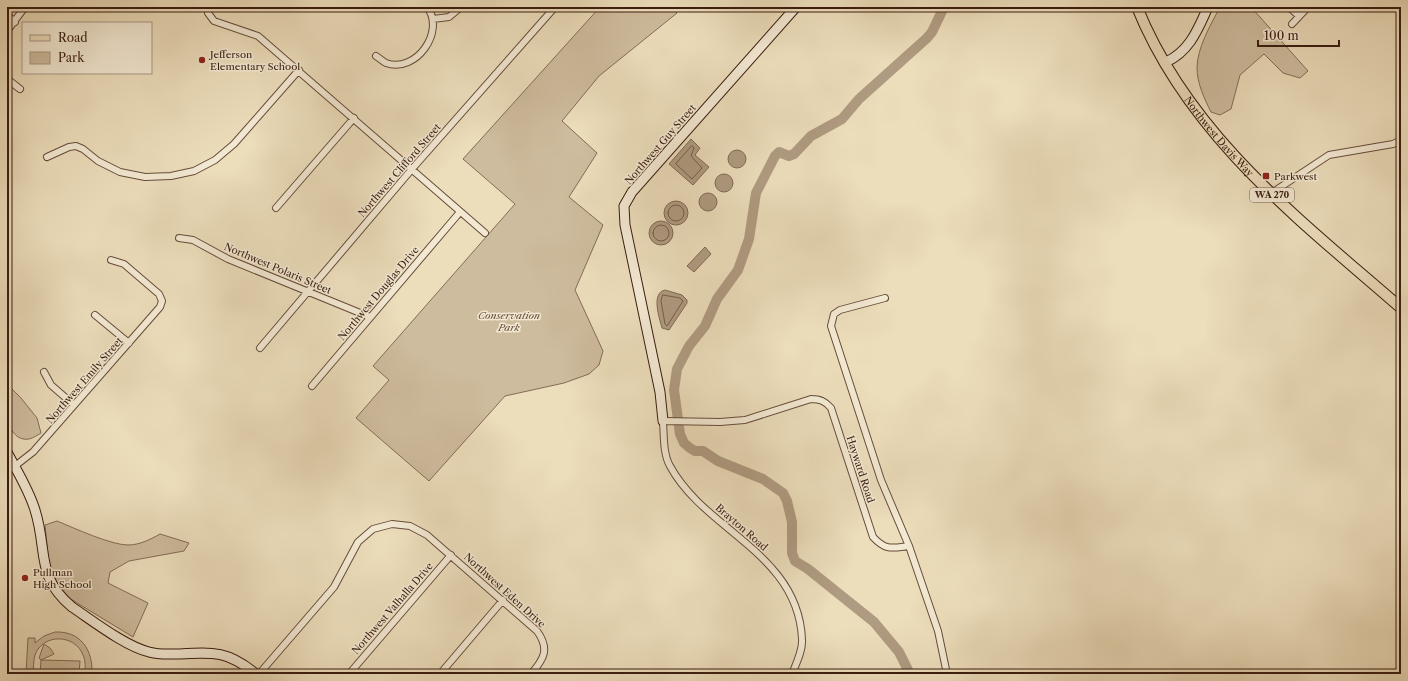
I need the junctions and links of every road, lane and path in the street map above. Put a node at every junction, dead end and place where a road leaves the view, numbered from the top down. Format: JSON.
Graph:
{"nodes":[{"id":1,"x":25,"y":7,"type":"edge"},
{"id":2,"x":208,"y":7,"type":"edge"},
{"id":3,"x":427,"y":7,"type":"edge"},
{"id":4,"x":462,"y":7,"type":"edge"},
{"id":5,"x":554,"y":7,"type":"edge"},
{"id":6,"x":796,"y":7,"type":"edge"},
{"id":7,"x":1137,"y":7,"type":"edge"},
{"id":8,"x":1208,"y":7,"type":"edge"},
{"id":9,"x":1289,"y":7,"type":"edge"},
{"id":10,"x":1308,"y":7,"type":"edge"},
{"id":11,"x":7,"y":15,"type":"edge"},
{"id":12,"x":1300,"y":16,"type":"junction"},
{"id":13,"x":433,"y":19,"type":"junction"},
{"id":14,"x":15,"y":22,"type":"junction"},
{"id":15,"x":1292,"y":24,"type":"dead end"},
{"id":16,"x":7,"y":31,"type":"edge"},
{"id":17,"x":376,"y":56,"type":"dead end"},
{"id":18,"x":1166,"y":62,"type":"junction"},
{"id":19,"x":298,"y":70,"type":"junction"},
{"id":20,"x":7,"y":78,"type":"edge"},
{"id":21,"x":20,"y":89,"type":"dead end"},
{"id":22,"x":354,"y":118,"type":"junction"},
{"id":23,"x":1401,"y":140,"type":"edge"},
{"id":24,"x":47,"y":157,"type":"dead end"},
{"id":25,"x":412,"y":169,"type":"junction"},
{"id":26,"x":1270,"y":194,"type":"junction"},
{"id":27,"x":276,"y":208,"type":"dead end"},
{"id":28,"x":460,"y":212,"type":"junction"},
{"id":29,"x":485,"y":233,"type":"dead end"},
{"id":30,"x":180,"y":238,"type":"dead end"},
{"id":31,"x":112,"y":260,"type":"dead end"},
{"id":32,"x":309,"y":292,"type":"junction"},
{"id":33,"x":885,"y":298,"type":"dead end"},
{"id":34,"x":1401,"y":308,"type":"edge"},
{"id":35,"x":95,"y":315,"type":"dead end"},
{"id":36,"x":370,"y":317,"type":"junction"},
{"id":37,"x":129,"y":343,"type":"junction"},
{"id":38,"x":260,"y":348,"type":"dead end"},
{"id":39,"x":44,"y":372,"type":"dead end"},
{"id":40,"x":312,"y":386,"type":"dead end"},
{"id":41,"x":74,"y":405,"type":"junction"},
{"id":42,"x":667,"y":421,"type":"junction"},
{"id":43,"x":7,"y":452,"type":"edge"},
{"id":44,"x":15,"y":466,"type":"junction"},
{"id":45,"x":909,"y":546,"type":"junction"},
{"id":46,"x":451,"y":555,"type":"junction"},
{"id":47,"x":503,"y":600,"type":"junction"},
{"id":48,"x":258,"y":674,"type":"edge"},
{"id":49,"x":349,"y":674,"type":"edge"},
{"id":50,"x":440,"y":674,"type":"edge"},
{"id":51,"x":531,"y":674,"type":"edge"},
{"id":52,"x":792,"y":674,"type":"edge"},
{"id":53,"x":947,"y":674,"type":"edge"}],
"edges":[{"from":1,"to":14,"type":"street"},
{"from":2,"to":19,"type":"street"},
{"from":3,"to":13,"type":"street"},
{"from":4,"to":13,"type":"street"},
{"from":5,"to":25,"type":"street","name":"Northwest Clifford Street"},
{"from":6,"to":42,"type":"street","name":"Northwest Guy Street"},
{"from":7,"to":18,"type":"main road","name":"Northwest Davis Way","number":"WA 270"},
{"from":8,"to":18,"type":"street"},
{"from":9,"to":12,"type":"street"},
{"from":10,"to":12,"type":"street"},
{"from":11,"to":14,"type":"street"},
{"from":12,"to":15,"type":"street"},
{"from":13,"to":17,"type":"street"},
{"from":14,"to":16,"type":"street"},
{"from":18,"to":26,"type":"main road","name":"Northwest Davis Way","number":"WA 270"},
{"from":19,"to":22,"type":"street"},
{"from":19,"to":24,"type":"street"},
{"from":20,"to":21,"type":"street"},
{"from":22,"to":25,"type":"street"},
{"from":22,"to":27,"type":"street"},
{"from":23,"to":26,"type":"street"},
{"from":25,"to":28,"type":"street"},
{"from":25,"to":32,"type":"street","name":"Northwest Clifford Street"},
{"from":26,"to":34,"type":"main road","name":"Northwest Davis Way","number":"WA 270"},
{"from":28,"to":29,"type":"street"},
{"from":28,"to":36,"type":"street","name":"Northwest Douglas Drive"},
{"from":30,"to":32,"type":"street","name":"Northwest Polaris Street"},
{"from":31,"to":37,"type":"street","name":"Northwest Emily Street"},
{"from":32,"to":36,"type":"street","name":"Northwest Polaris Street"},
{"from":32,"to":38,"type":"street","name":"Northwest Clifford Street"},
{"from":33,"to":45,"type":"street"},
{"from":35,"to":37,"type":"street"},
{"from":36,"to":40,"type":"street","name":"Northwest Douglas Drive"},
{"from":37,"to":41,"type":"street","name":"Northwest Emily Street"},
{"from":39,"to":41,"type":"street"},
{"from":41,"to":44,"type":"street","name":"Northwest Emily Street"},
{"from":42,"to":45,"type":"street","name":"Hayward Road"},
{"from":42,"to":52,"type":"street","name":"Brayton Road"},
{"from":43,"to":44,"type":"street"},
{"from":44,"to":48,"type":"street"},
{"from":45,"to":53,"type":"street"},
{"from":46,"to":47,"type":"street","name":"Northwest Eden Drive"},
{"from":46,"to":48,"type":"street","name":"Northwest Eden Drive"},
{"from":46,"to":49,"type":"street","name":"Northwest Valhalla Drive"},
{"from":47,"to":50,"type":"street"},
{"from":47,"to":51,"type":"street","name":"Northwest Eden Drive"}]}
